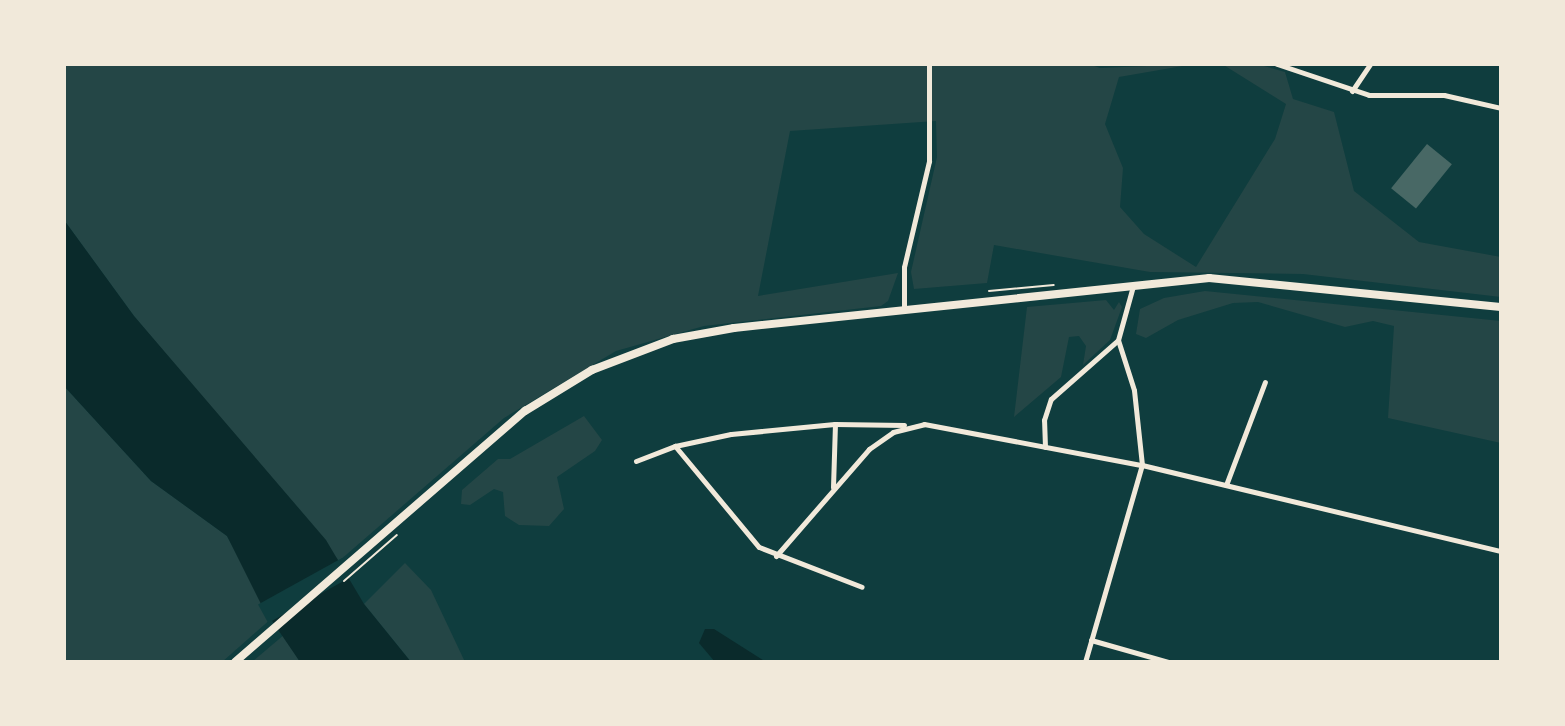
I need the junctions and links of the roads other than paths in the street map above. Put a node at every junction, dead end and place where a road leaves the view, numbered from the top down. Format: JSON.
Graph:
{"nodes":[{"id":1,"x":929,"y":64,"type":"edge"},
{"id":2,"x":1277,"y":64,"type":"edge"},
{"id":3,"x":1370,"y":64,"type":"edge"},
{"id":4,"x":1352,"y":91,"type":"junction"},
{"id":5,"x":1501,"y":108,"type":"edge"},
{"id":6,"x":1133,"y":285,"type":"junction"},
{"id":7,"x":1501,"y":307,"type":"edge"},
{"id":8,"x":904,"y":310,"type":"junction"},
{"id":9,"x":1118,"y":340,"type":"junction"},
{"id":10,"x":1265,"y":382,"type":"dead end"},
{"id":11,"x":835,"y":424,"type":"junction"},
{"id":12,"x":909,"y":426,"type":"junction"},
{"id":13,"x":675,"y":446,"type":"junction"},
{"id":14,"x":1045,"y":447,"type":"junction"},
{"id":15,"x":636,"y":461,"type":"dead end"},
{"id":16,"x":1142,"y":465,"type":"junction"},
{"id":17,"x":1226,"y":485,"type":"junction"},
{"id":18,"x":833,"y":489,"type":"junction"},
{"id":19,"x":1501,"y":551,"type":"edge"},
{"id":20,"x":776,"y":556,"type":"junction"},
{"id":21,"x":862,"y":587,"type":"dead end"},
{"id":22,"x":1091,"y":640,"type":"junction"},
{"id":23,"x":238,"y":659,"type":"edge"},
{"id":24,"x":1085,"y":662,"type":"edge"},
{"id":25,"x":1169,"y":662,"type":"edge"}],
"edges":[{"from":1,"to":8,"type":"street"},
{"from":2,"to":4,"type":"street"},
{"from":3,"to":4,"type":"street"},
{"from":4,"to":5,"type":"street"},
{"from":6,"to":7,"type":"main road"},
{"from":6,"to":8,"type":"main road"},
{"from":6,"to":9,"type":"street"},
{"from":8,"to":23,"type":"main road"},
{"from":9,"to":14,"type":"street"},
{"from":9,"to":16,"type":"street"},
{"from":10,"to":17,"type":"street"},
{"from":11,"to":12,"type":"street"},
{"from":11,"to":13,"type":"street"},
{"from":11,"to":18,"type":"street"},
{"from":12,"to":14,"type":"street"},
{"from":12,"to":18,"type":"street"},
{"from":13,"to":15,"type":"street"},
{"from":13,"to":20,"type":"street"},
{"from":14,"to":16,"type":"street"},
{"from":16,"to":17,"type":"street"},
{"from":16,"to":22,"type":"street"},
{"from":17,"to":19,"type":"street"},
{"from":18,"to":20,"type":"street"},
{"from":20,"to":21,"type":"street"},
{"from":22,"to":24,"type":"street"},
{"from":22,"to":25,"type":"street"}]}
